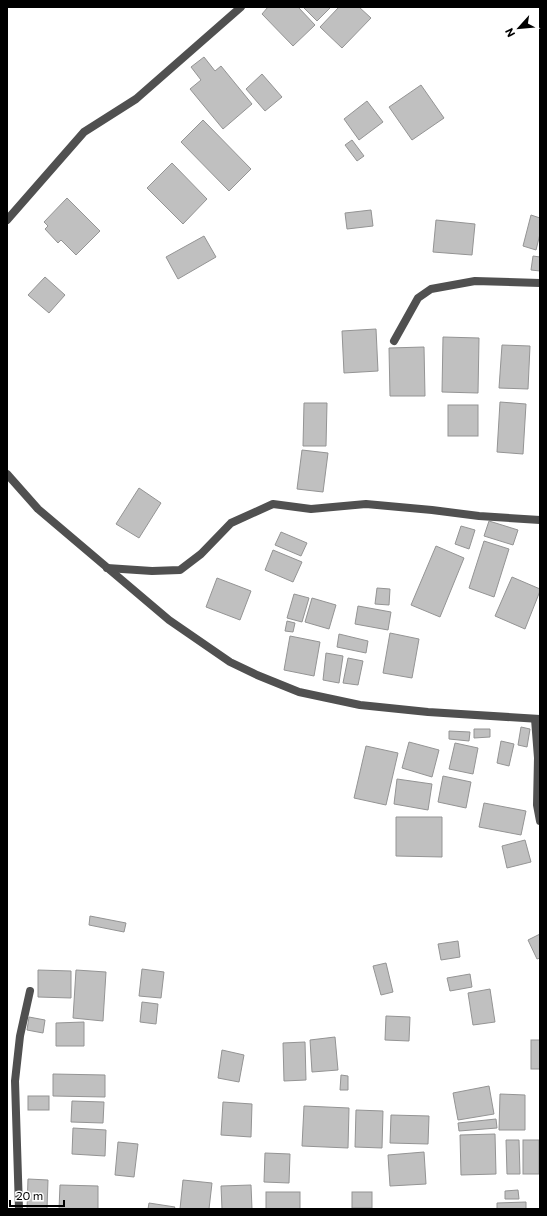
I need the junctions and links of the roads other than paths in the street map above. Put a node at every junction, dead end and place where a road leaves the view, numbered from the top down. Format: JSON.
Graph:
{"nodes":[{"id":1,"x":241,"y":7,"type":"edge"},
{"id":2,"x":7,"y":220,"type":"edge"},
{"id":3,"x":540,"y":282,"type":"edge"},
{"id":4,"x":394,"y":341,"type":"dead end"},
{"id":5,"x":7,"y":474,"type":"edge"},
{"id":6,"x":540,"y":520,"type":"edge"},
{"id":7,"x":107,"y":568,"type":"junction"},
{"id":8,"x":537,"y":719,"type":"edge"},
{"id":9,"x":540,"y":821,"type":"edge"},
{"id":10,"x":30,"y":991,"type":"dead end"},
{"id":11,"x":19,"y":1209,"type":"edge"}],
"edges":[{"from":1,"to":2,"type":"street"},
{"from":3,"to":4,"type":"street"},
{"from":5,"to":7,"type":"street"},
{"from":6,"to":7,"type":"street"},
{"from":7,"to":8,"type":"street"},
{"from":8,"to":9,"type":"street"},
{"from":10,"to":11,"type":"street"}]}
